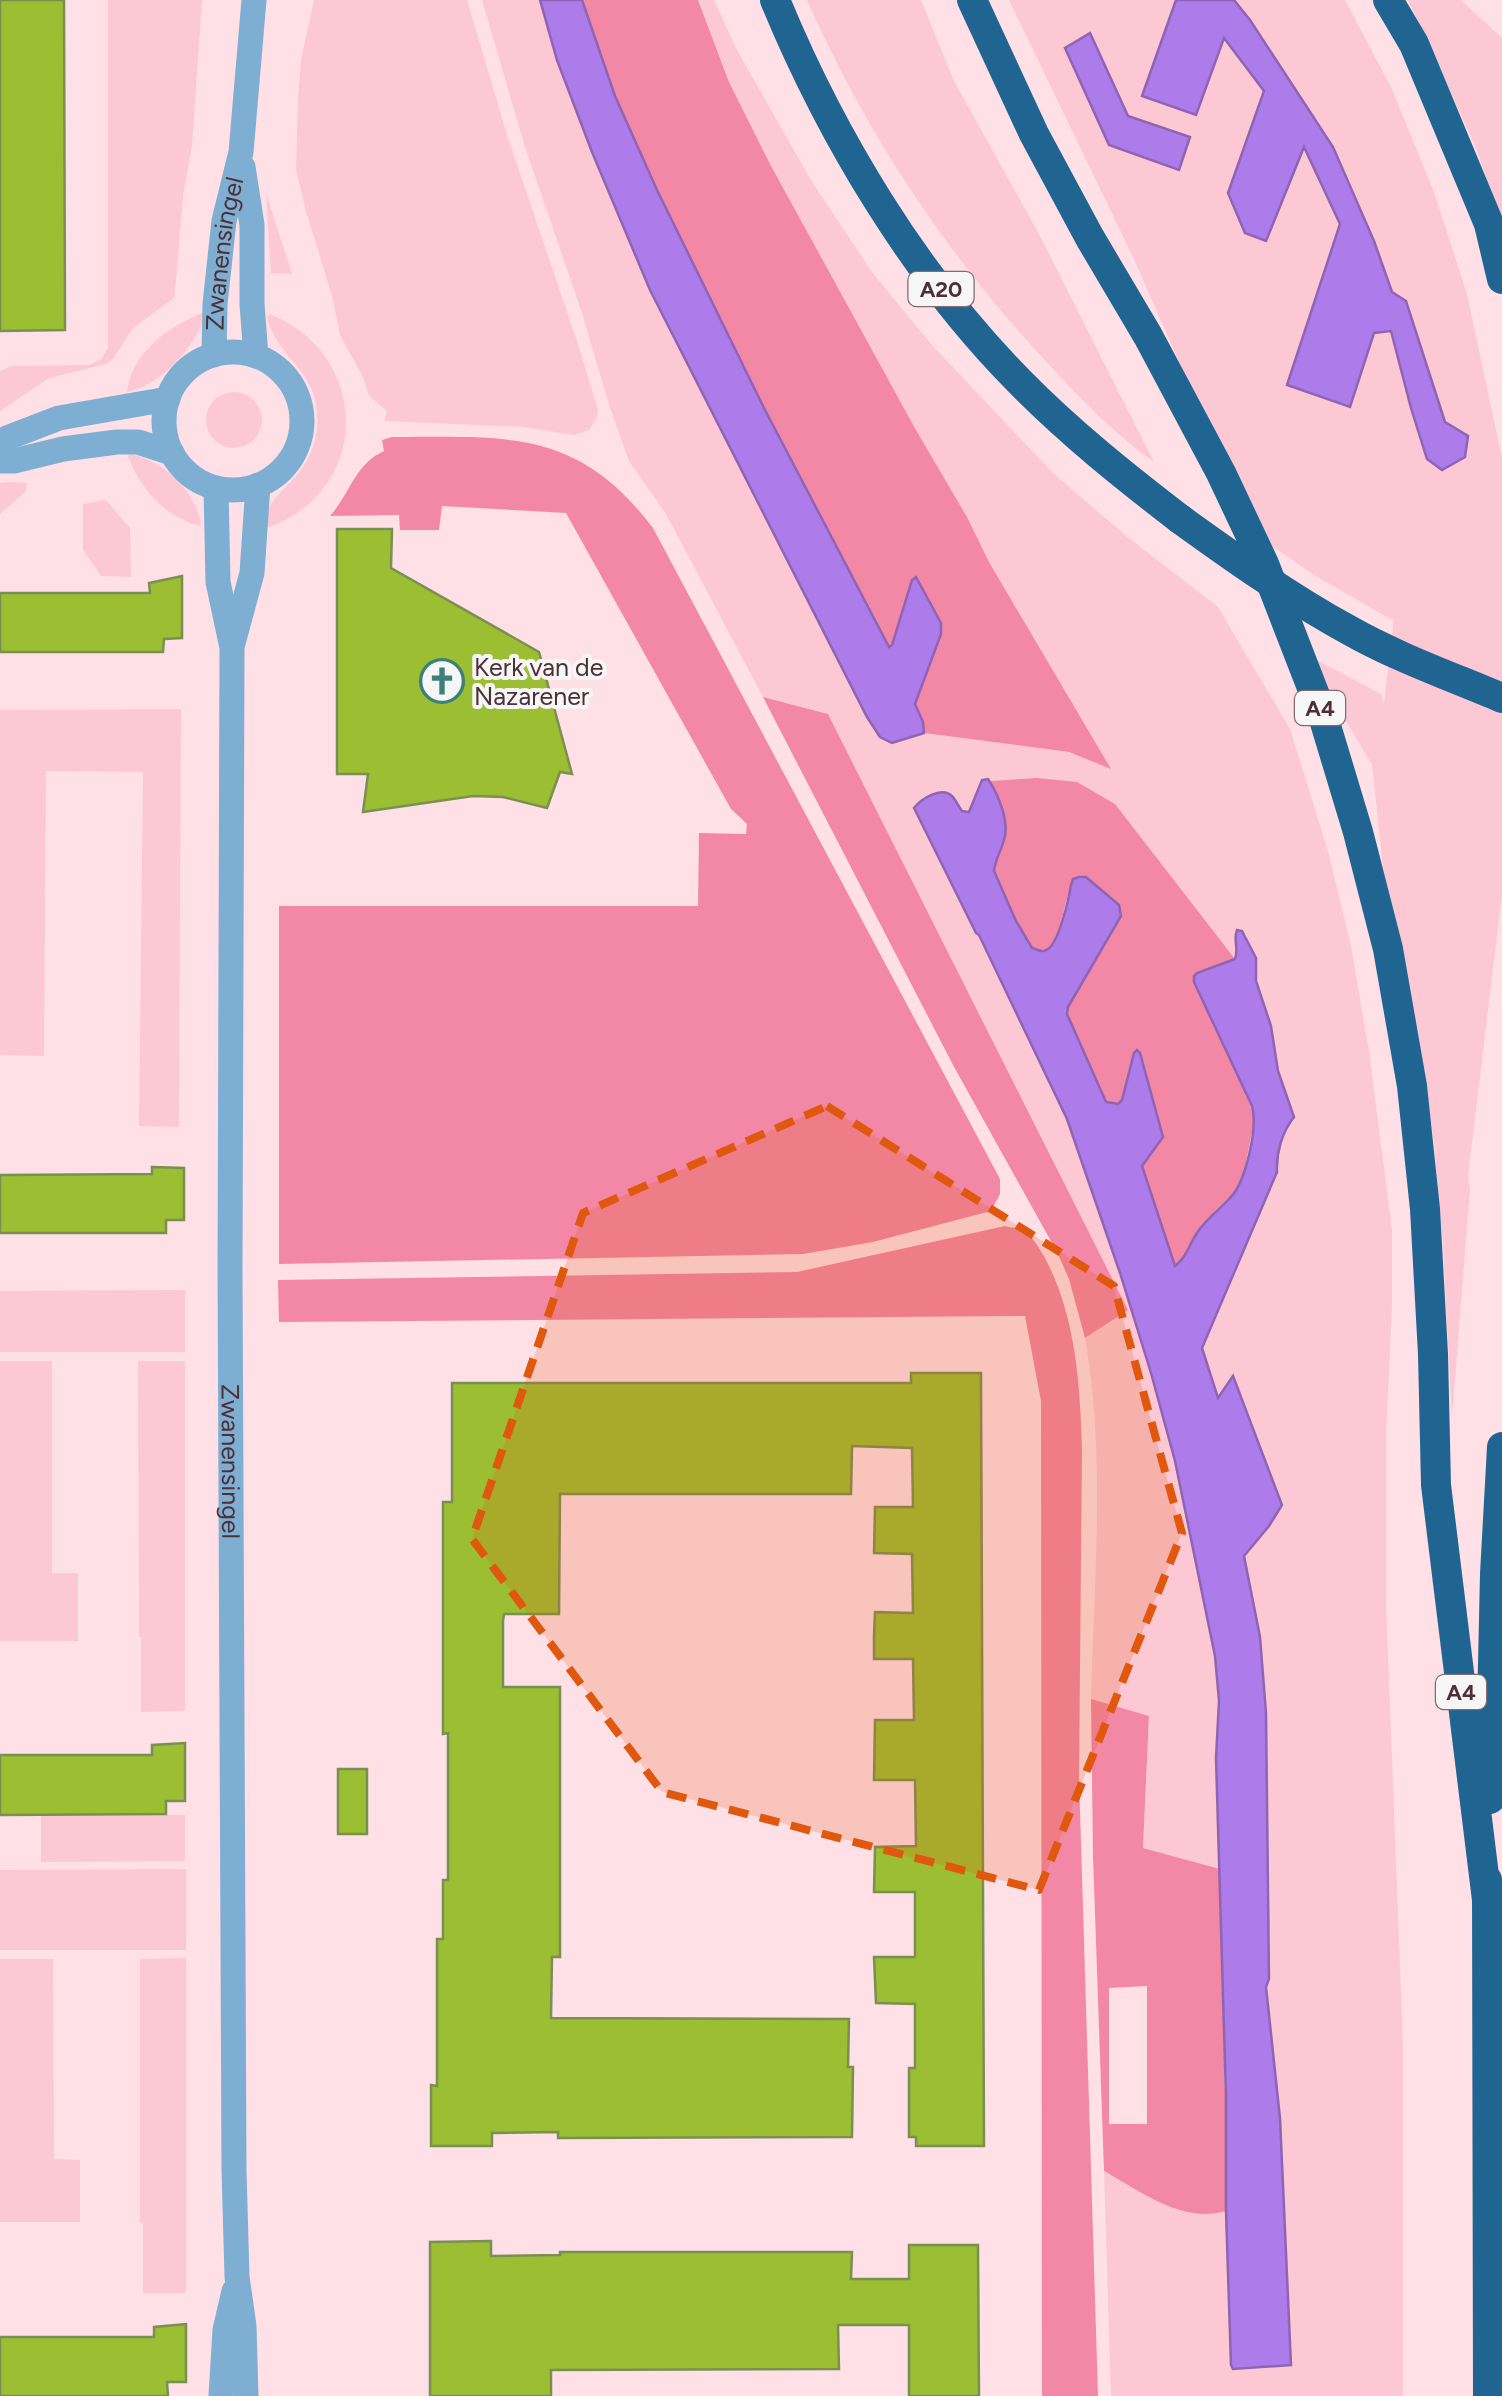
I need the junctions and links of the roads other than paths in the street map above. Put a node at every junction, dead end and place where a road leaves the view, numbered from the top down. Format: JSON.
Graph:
{"nodes":[{"id":1,"x":254,"y":0,"type":"edge"},
{"id":2,"x":775,"y":0,"type":"edge"},
{"id":3,"x":972,"y":0,"type":"edge"},
{"id":4,"x":1388,"y":0,"type":"edge"},
{"id":5,"x":241,"y":152,"type":"junction"},
{"id":6,"x":1502,"y":278,"type":"edge"},
{"id":7,"x":214,"y":354,"type":"junction"},
{"id":8,"x":256,"y":356,"type":"junction"},
{"id":9,"x":168,"y":399,"type":"junction"},
{"id":10,"x":0,"y":444,"type":"edge"},
{"id":11,"x":172,"y":452,"type":"junction"},
{"id":12,"x":0,"y":461,"type":"edge"},
{"id":13,"x":258,"y":485,"type":"junction"},
{"id":14,"x":216,"y":488,"type":"junction"},
{"id":15,"x":232,"y":648,"type":"junction"},
{"id":16,"x":1502,"y":698,"type":"edge"},
{"id":17,"x":1502,"y":1447,"type":"edge"},
{"id":18,"x":1487,"y":1900,"type":"junction"},
{"id":19,"x":237,"y":2277,"type":"junction"},
{"id":20,"x":222,"y":2396,"type":"edge"},
{"id":21,"x":246,"y":2396,"type":"edge"},
{"id":22,"x":1488,"y":2396,"type":"edge"}],
"edges":[{"from":1,"to":5,"type":"street","name":"Zwanensingel"},
{"from":2,"to":16,"type":"highway","number":"A20","bridge":true},
{"from":3,"to":18,"type":"highway","number":"A4"},
{"from":4,"to":6,"type":"highway"},
{"from":5,"to":7,"type":"street","name":"Zwanensingel"},
{"from":5,"to":8,"type":"street","name":"Zwanensingel"},
{"from":7,"to":8,"type":"street"},
{"from":7,"to":9,"type":"street"},
{"from":8,"to":13,"type":"street"},
{"from":9,"to":10,"type":"street"},
{"from":9,"to":11,"type":"street"},
{"from":11,"to":12,"type":"street"},
{"from":11,"to":14,"type":"street"},
{"from":13,"to":14,"type":"street"},
{"from":13,"to":15,"type":"street","name":"Zwanensingel"},
{"from":14,"to":15,"type":"street","name":"Zwanensingel"},
{"from":15,"to":19,"type":"street","name":"Zwanensingel"},
{"from":17,"to":18,"type":"highway"},
{"from":18,"to":22,"type":"highway"},
{"from":19,"to":20,"type":"street","name":"Zwanensingel"},
{"from":19,"to":21,"type":"street","name":"Zwanensingel"}]}
